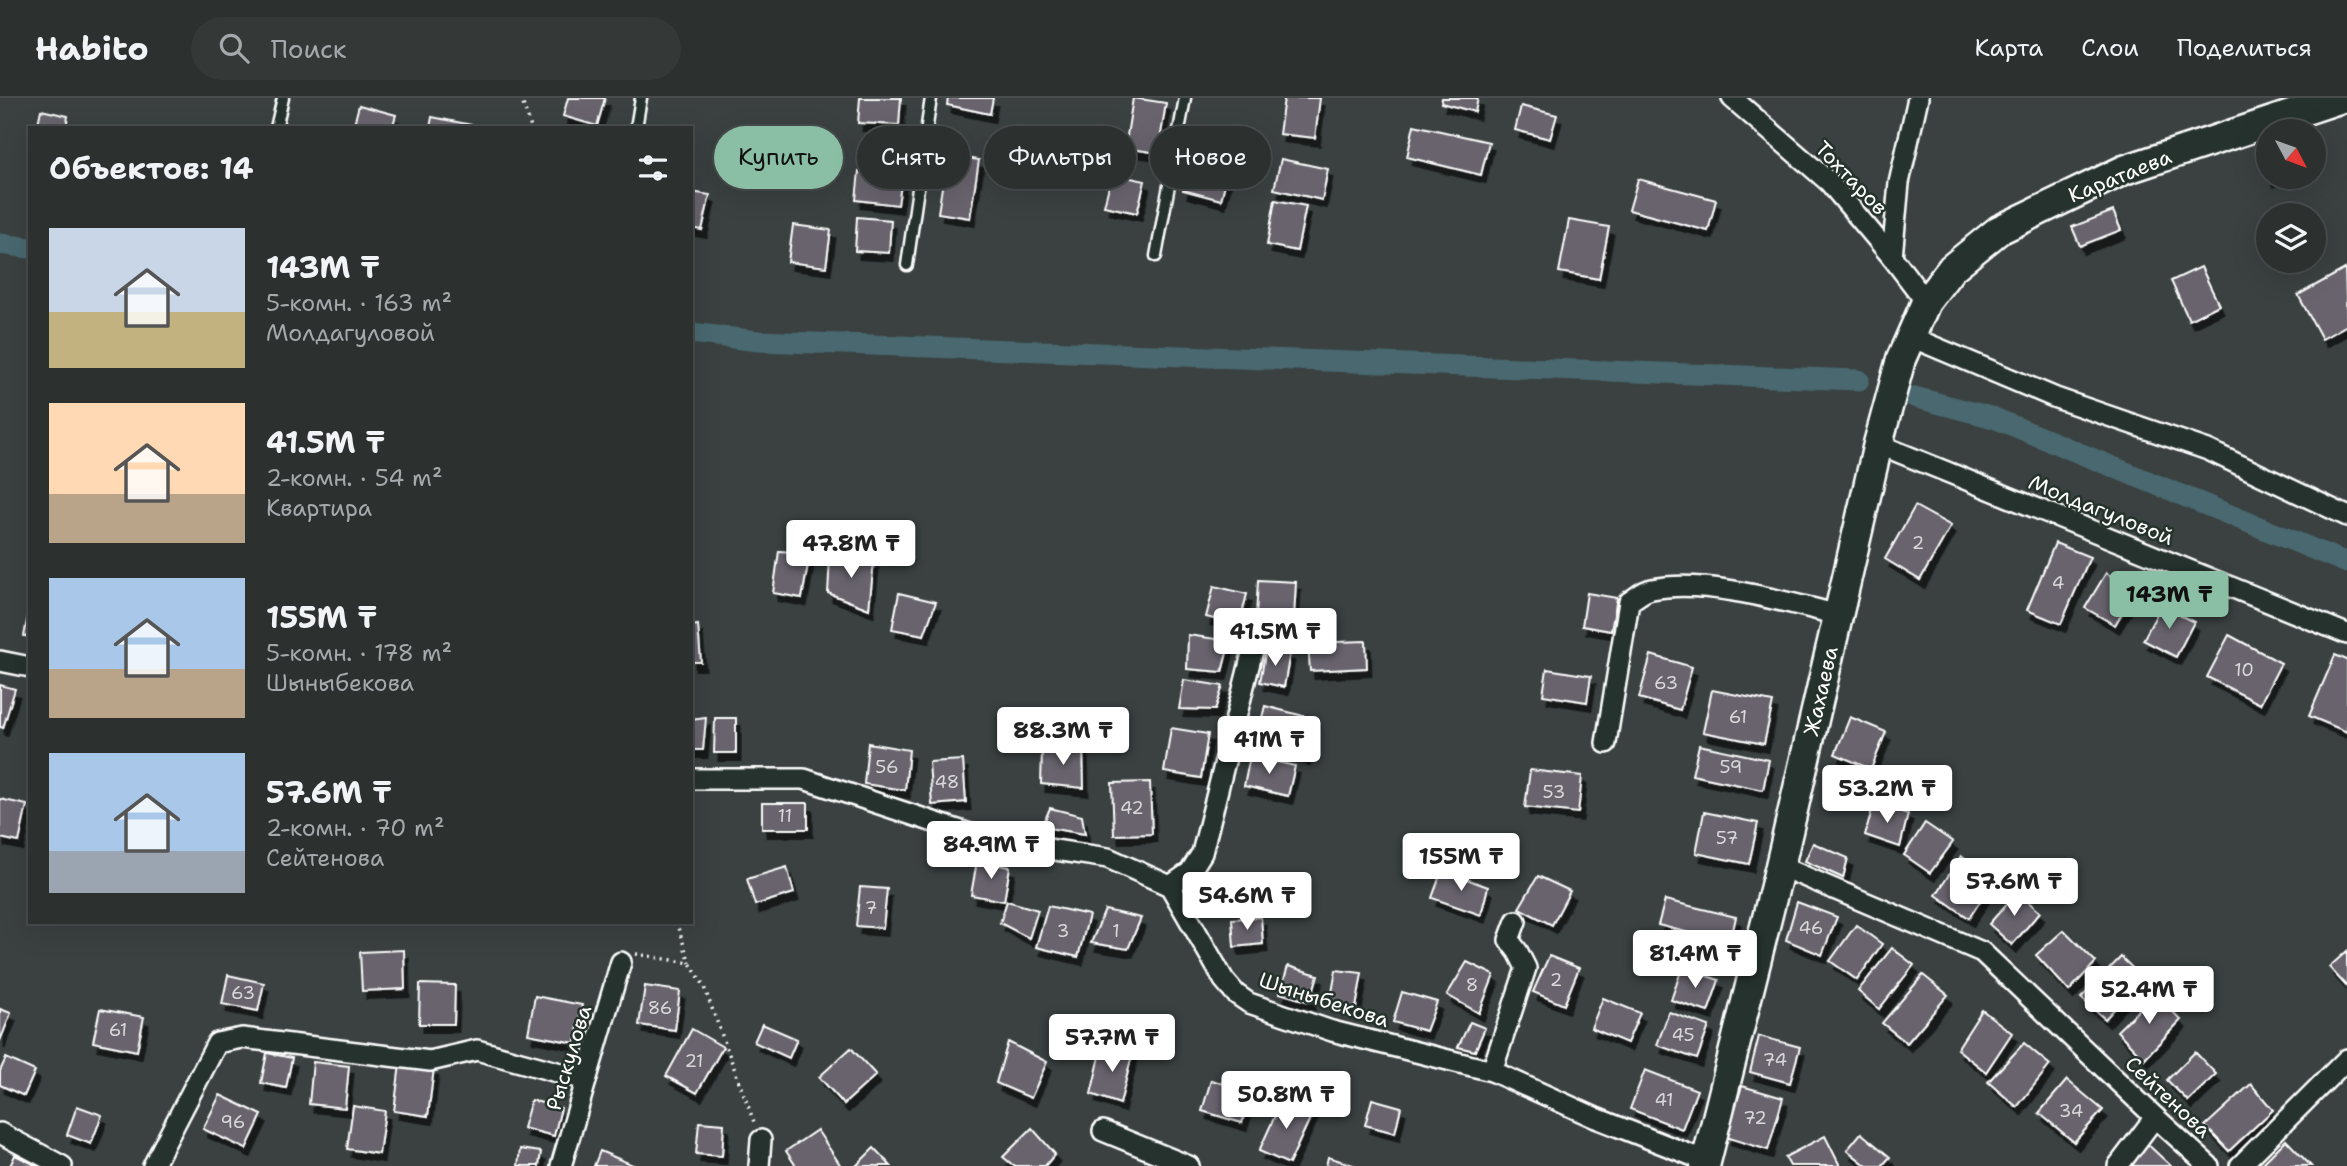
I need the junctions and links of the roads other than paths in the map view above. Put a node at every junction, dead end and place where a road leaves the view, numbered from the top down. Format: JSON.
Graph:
{"nodes":[{"id":1,"x":283,"y":98,"type":"edge"},
{"id":2,"x":641,"y":98,"type":"edge"},
{"id":3,"x":931,"y":98,"type":"edge"},
{"id":4,"x":1185,"y":98,"type":"edge"},
{"id":5,"x":1732,"y":98,"type":"edge"},
{"id":6,"x":1919,"y":98,"type":"edge"},
{"id":7,"x":2342,"y":98,"type":"edge"},
{"id":8,"x":276,"y":126,"type":"edge"},
{"id":9,"x":636,"y":126,"type":"edge"},
{"id":10,"x":1156,"y":256,"type":"dead end"},
{"id":11,"x":1892,"y":257,"type":"junction"},
{"id":12,"x":907,"y":265,"type":"dead end"},
{"id":13,"x":1926,"y":302,"type":"junction"},
{"id":14,"x":1906,"y":348,"type":"junction"},
{"id":15,"x":1879,"y":439,"type":"junction"},
{"id":16,"x":2345,"y":513,"type":"edge"},
{"id":17,"x":1839,"y":615,"type":"junction"},
{"id":18,"x":2347,"y":634,"type":"edge"},
{"id":19,"x":1256,"y":638,"type":"dead end"},
{"id":20,"x":0,"y":662,"type":"edge"},
{"id":21,"x":28,"y":667,"type":"edge"},
{"id":22,"x":1606,"y":743,"type":"dead end"},
{"id":23,"x":693,"y":779,"type":"edge"},
{"id":24,"x":1780,"y":866,"type":"junction"},
{"id":25,"x":1170,"y":886,"type":"junction"},
{"id":26,"x":1516,"y":921,"type":"dead end"},
{"id":27,"x":621,"y":962,"type":"road end"},
{"id":28,"x":2347,"y":1059,"type":"edge"},
{"id":29,"x":1492,"y":1071,"type":"junction"},
{"id":30,"x":586,"y":1080,"type":"junction"},
{"id":31,"x":2155,"y":1118,"type":"junction"},
{"id":32,"x":1102,"y":1131,"type":"dead end"},
{"id":33,"x":0,"y":1133,"type":"edge"},
{"id":34,"x":761,"y":1140,"type":"road end"},
{"id":35,"x":1706,"y":1164,"type":"edge"},
{"id":36,"x":62,"y":1166,"type":"edge"},
{"id":37,"x":153,"y":1166,"type":"edge"},
{"id":38,"x":561,"y":1166,"type":"edge"},
{"id":39,"x":759,"y":1166,"type":"edge"},
{"id":40,"x":1189,"y":1166,"type":"edge"},
{"id":41,"x":2118,"y":1166,"type":"edge"},
{"id":42,"x":2209,"y":1166,"type":"edge"},
{"id":43,"x":2240,"y":1166,"type":"edge"}],
"edges":[{"from":1,"to":8,"type":"lane"},
{"from":2,"to":9,"type":"lane"},
{"from":3,"to":12,"type":"lane"},
{"from":4,"to":10,"type":"lane"},
{"from":5,"to":11,"type":"street","name":"Тохтаров"},
{"from":6,"to":11,"type":"street"},
{"from":7,"to":13,"type":"street","name":"Каратаева"},
{"from":11,"to":13,"type":"street","name":"Тохтаров"},
{"from":13,"to":14,"type":"street","name":"Жахаева"},
{"from":14,"to":15,"type":"street","name":"Жахаева"},
{"from":14,"to":16,"type":"street"},
{"from":15,"to":17,"type":"street","name":"Жахаева"},
{"from":15,"to":18,"type":"street","name":"Молдагуловой"},
{"from":17,"to":22,"type":"street"},
{"from":17,"to":24,"type":"street","name":"Жахаева"},
{"from":19,"to":25,"type":"street"},
{"from":20,"to":21,"type":"street"},
{"from":23,"to":25,"type":"street"},
{"from":24,"to":31,"type":"street","name":"Сейтенова"},
{"from":24,"to":35,"type":"street","name":"Жахаева"},
{"from":25,"to":29,"type":"street","name":"Шыныбекова"},
{"from":26,"to":29,"type":"street"},
{"from":27,"to":30,"type":"street","name":"Рыскулова"},
{"from":28,"to":43,"type":"street"},
{"from":29,"to":35,"type":"street","name":"Шыныбекова"},
{"from":30,"to":37,"type":"street"},
{"from":30,"to":38,"type":"street","name":"Рыскулова"},
{"from":31,"to":41,"type":"street"},
{"from":31,"to":42,"type":"street","name":"Сейтенова"},
{"from":32,"to":40,"type":"street"},
{"from":33,"to":36,"type":"street"},
{"from":34,"to":39,"type":"street"}]}
